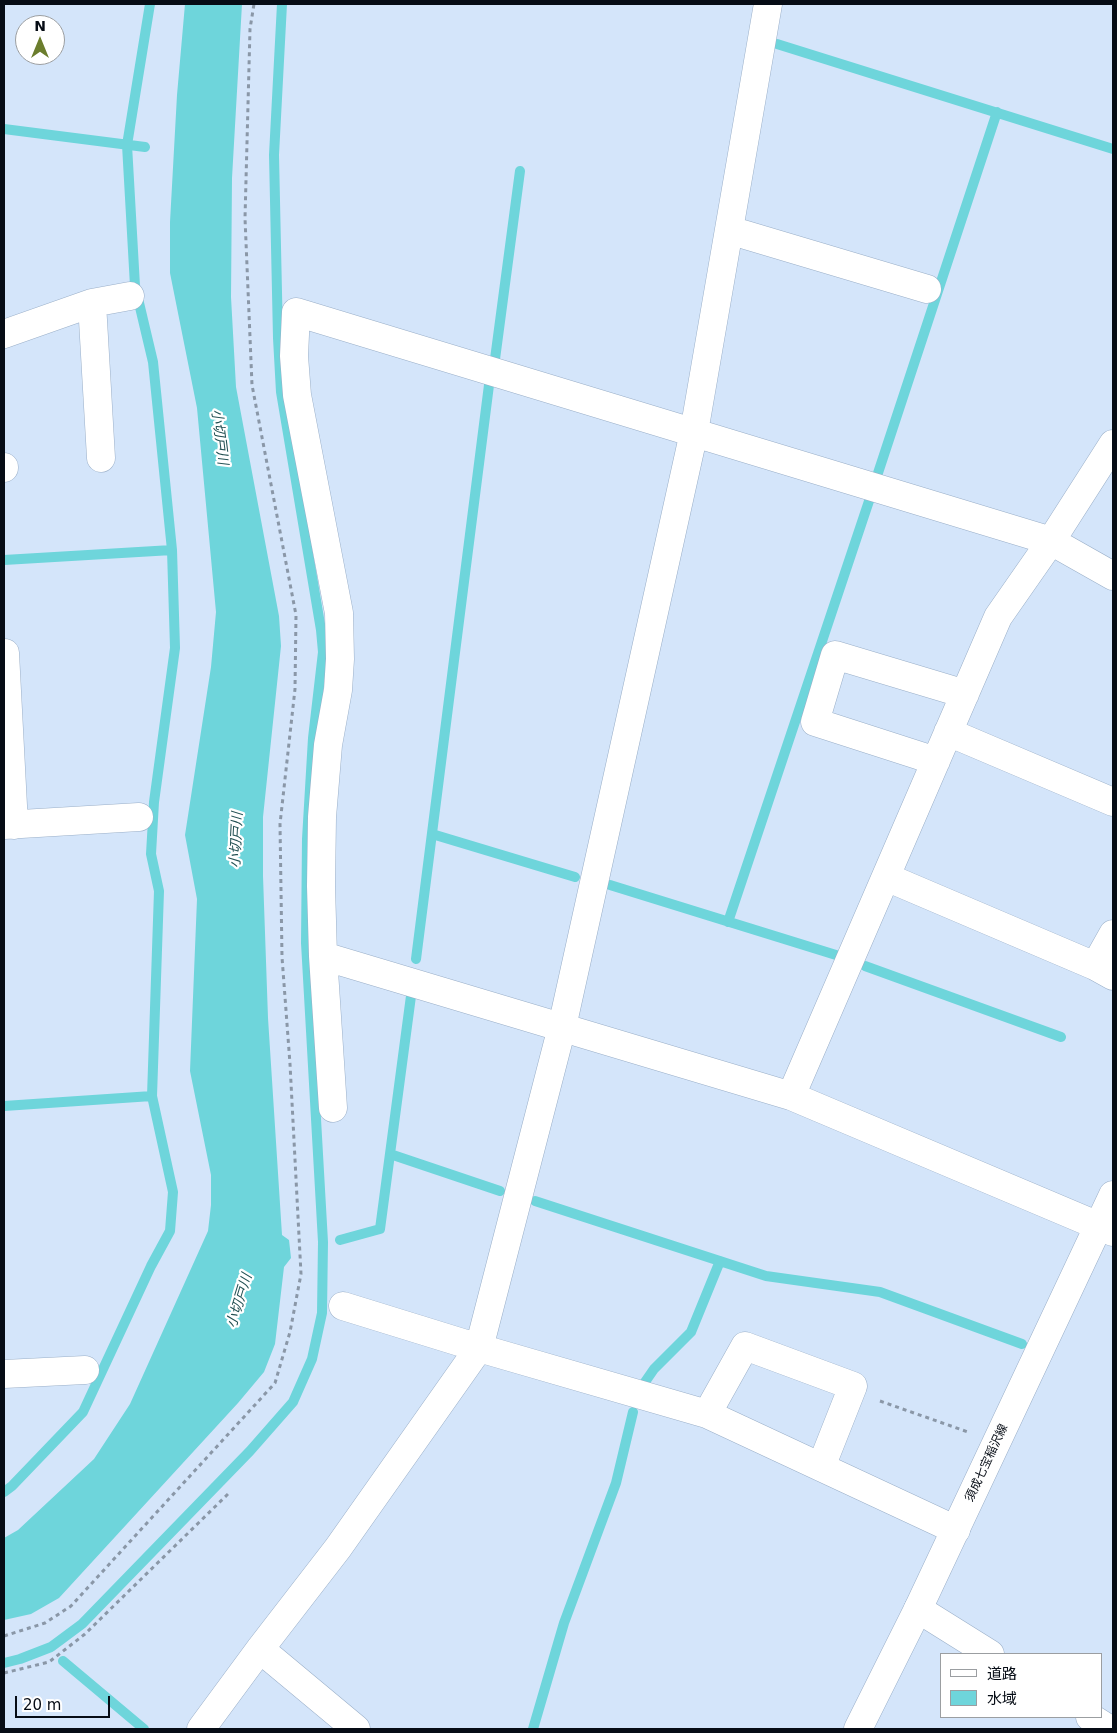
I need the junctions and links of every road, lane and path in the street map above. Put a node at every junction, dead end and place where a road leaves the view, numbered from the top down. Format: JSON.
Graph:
{"nodes":[{"id":1,"x":254,"y":4,"type":"edge"},
{"id":2,"x":768,"y":4,"type":"edge"},
{"id":3,"x":729,"y":230,"type":"junction"},
{"id":4,"x":927,"y":290,"type":"dead end"},
{"id":5,"x":130,"y":296,"type":"dead end"},
{"id":6,"x":92,"y":303,"type":"junction"},
{"id":7,"x":4,"y":334,"type":"edge"},
{"id":8,"x":694,"y":432,"type":"junction"},
{"id":9,"x":1113,"y":444,"type":"edge"},
{"id":10,"x":101,"y":458,"type":"dead end"},
{"id":11,"x":1051,"y":540,"type":"junction"},
{"id":12,"x":1113,"y":576,"type":"edge"},
{"id":13,"x":5,"y":653,"type":"edge"},
{"id":14,"x":965,"y":694,"type":"junction"},
{"id":15,"x":948,"y":732,"type":"junction"},
{"id":16,"x":936,"y":761,"type":"junction"},
{"id":17,"x":1113,"y":802,"type":"edge"},
{"id":18,"x":138,"y":817,"type":"dead end"},
{"id":19,"x":9,"y":825,"type":"edge"},
{"id":20,"x":886,"y":877,"type":"junction"},
{"id":21,"x":1113,"y":934,"type":"edge"},
{"id":22,"x":323,"y":956,"type":"junction"},
{"id":23,"x":1104,"y":971,"type":"edge"},
{"id":24,"x":562,"y":1027,"type":"junction"},
{"id":25,"x":791,"y":1096,"type":"junction"},
{"id":26,"x":333,"y":1108,"type":"dead end"},
{"id":27,"x":1113,"y":1195,"type":"edge"},
{"id":28,"x":1106,"y":1229,"type":"edge"},
{"id":29,"x":344,"y":1306,"type":"dead end"},
{"id":30,"x":479,"y":1348,"type":"junction"},
{"id":31,"x":85,"y":1370,"type":"dead end"},
{"id":32,"x":4,"y":1374,"type":"edge"},
{"id":33,"x":851,"y":1390,"type":"junction"},
{"id":34,"x":707,"y":1414,"type":"junction"},
{"id":35,"x":997,"y":1442,"type":"junction"},
{"id":36,"x":820,"y":1467,"type":"junction"},
{"id":37,"x":229,"y":1493,"type":"dead end"},
{"id":38,"x":956,"y":1530,"type":"junction"},
{"id":39,"x":918,"y":1610,"type":"junction"},
{"id":40,"x":4,"y":1636,"type":"edge"},
{"id":41,"x":260,"y":1649,"type":"junction"},
{"id":42,"x":988,"y":1653,"type":"edge"},
{"id":43,"x":4,"y":1673,"type":"edge"},
{"id":44,"x":201,"y":1729,"type":"edge"},
{"id":45,"x":356,"y":1729,"type":"edge"},
{"id":46,"x":858,"y":1729,"type":"edge"}],
"edges":[{"from":1,"to":40,"type":"path"},
{"from":2,"to":3,"type":"street"},
{"from":3,"to":4,"type":"street"},
{"from":3,"to":8,"type":"street"},
{"from":5,"to":6,"type":"street"},
{"from":6,"to":7,"type":"street"},
{"from":6,"to":10,"type":"street"},
{"from":8,"to":11,"type":"street"},
{"from":8,"to":22,"type":"street"},
{"from":8,"to":24,"type":"street"},
{"from":9,"to":11,"type":"street"},
{"from":11,"to":12,"type":"street"},
{"from":11,"to":14,"type":"street"},
{"from":13,"to":19,"type":"street"},
{"from":14,"to":15,"type":"street"},
{"from":14,"to":16,"type":"street"},
{"from":15,"to":16,"type":"street"},
{"from":15,"to":17,"type":"street"},
{"from":16,"to":20,"type":"street"},
{"from":18,"to":19,"type":"street"},
{"from":20,"to":23,"type":"street"},
{"from":20,"to":25,"type":"street"},
{"from":21,"to":23,"type":"street"},
{"from":22,"to":24,"type":"street"},
{"from":22,"to":26,"type":"street"},
{"from":24,"to":25,"type":"street"},
{"from":24,"to":30,"type":"street"},
{"from":25,"to":28,"type":"street"},
{"from":27,"to":28,"type":"street","name":"須成七宝稲沢線"},
{"from":28,"to":35,"type":"street","name":"須成七宝稲沢線"},
{"from":29,"to":30,"type":"street"},
{"from":30,"to":34,"type":"street"},
{"from":30,"to":41,"type":"street"},
{"from":31,"to":32,"type":"street"},
{"from":33,"to":34,"type":"street"},
{"from":33,"to":35,"type":"path"},
{"from":33,"to":36,"type":"street"},
{"from":34,"to":36,"type":"street"},
{"from":35,"to":38,"type":"street","name":"須成七宝稲沢線"},
{"from":36,"to":38,"type":"street"},
{"from":37,"to":43,"type":"path"},
{"from":38,"to":39,"type":"street","name":"須成七宝稲沢線"},
{"from":39,"to":42,"type":"street"},
{"from":39,"to":46,"type":"street","name":"須成七宝稲沢線"},
{"from":41,"to":44,"type":"street"},
{"from":41,"to":45,"type":"street"}]}
